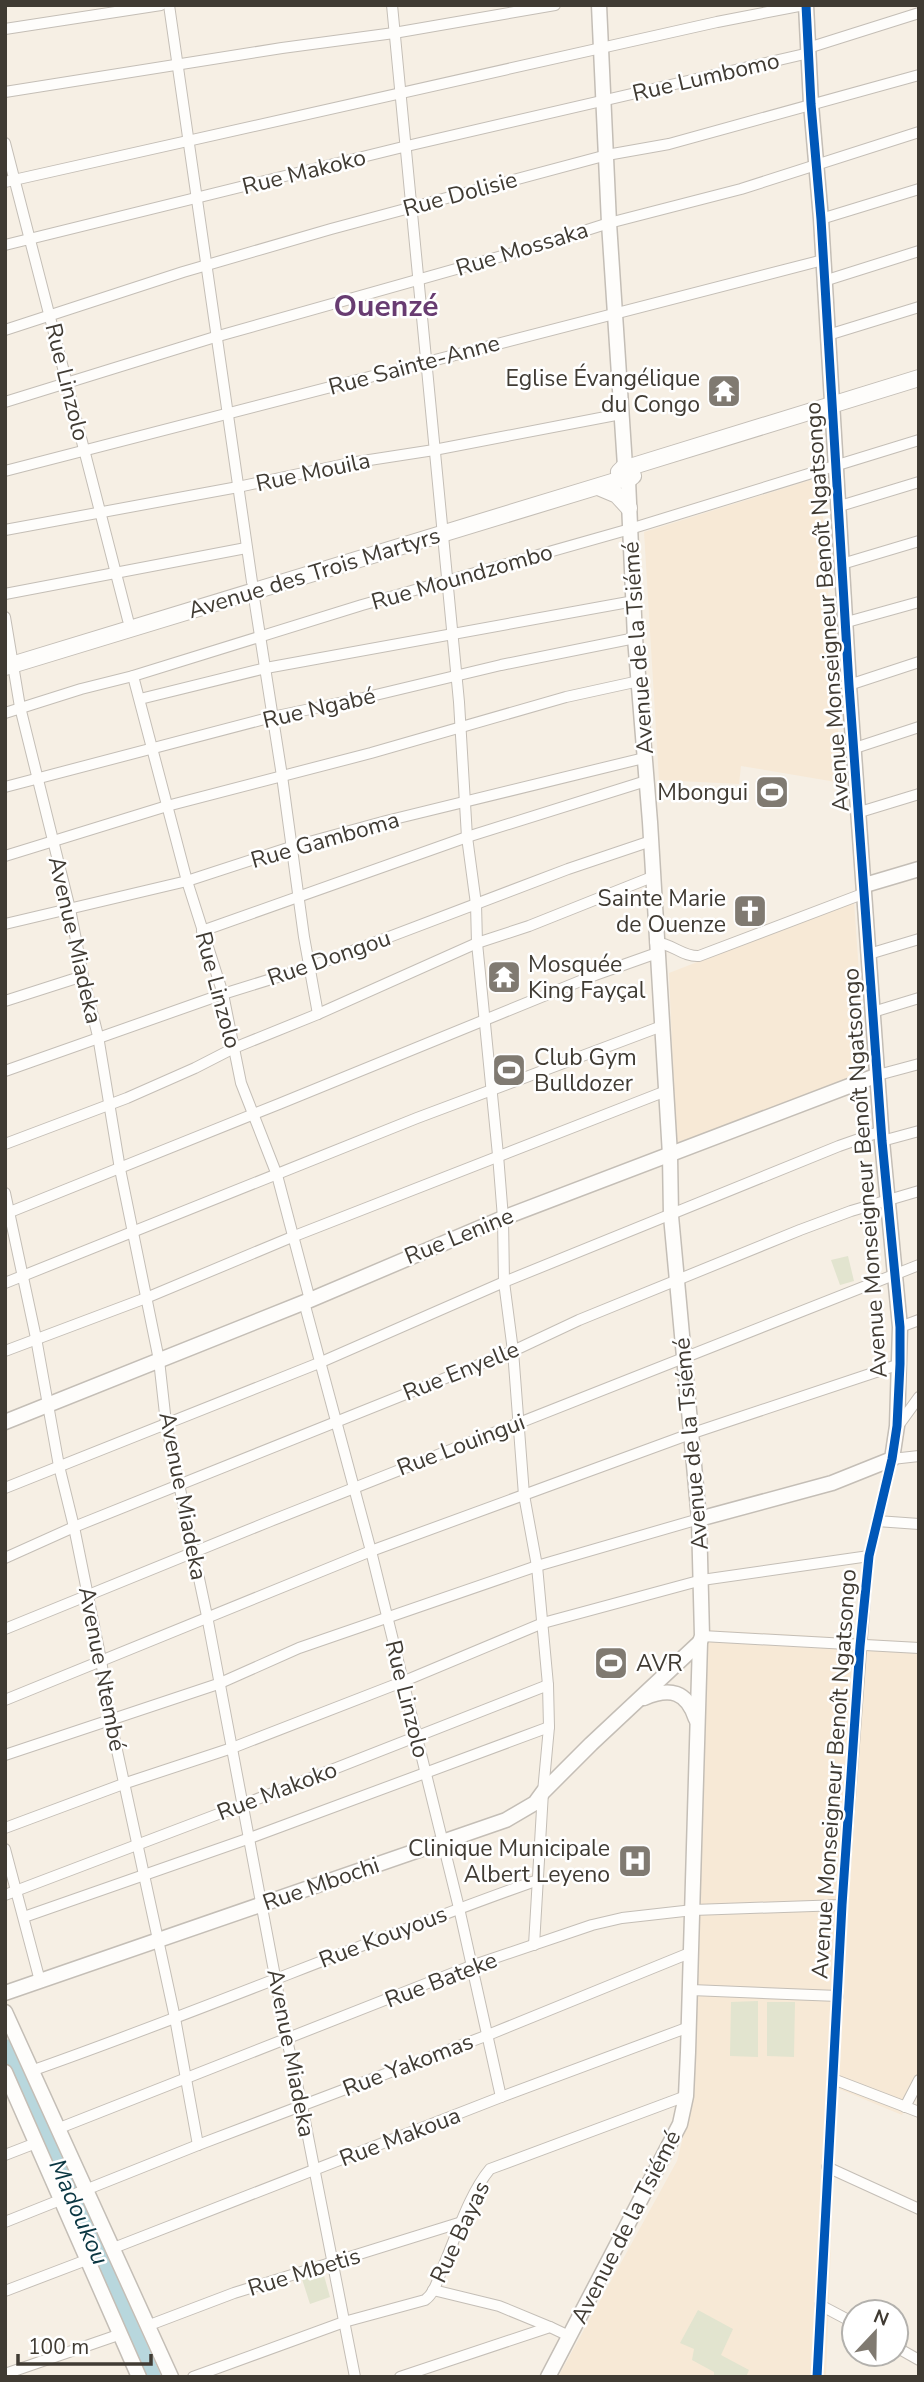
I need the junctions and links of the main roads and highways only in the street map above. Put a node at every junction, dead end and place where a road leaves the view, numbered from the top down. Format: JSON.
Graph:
{"nodes":[{"id":1,"x":598,"y":5,"type":"edge"},
{"id":2,"x":805,"y":5,"type":"edge"},
{"id":3,"x":919,"y":378,"type":"edge"},
{"id":4,"x":919,"y":388,"type":"edge"},
{"id":5,"x":833,"y":408,"type":"junction"},
{"id":6,"x":626,"y":473,"type":"junction"},
{"id":7,"x":598,"y":487,"type":"junction"},
{"id":8,"x":629,"y":508,"type":"junction"},
{"id":9,"x":442,"y":529,"type":"junction"},
{"id":10,"x":252,"y":587,"type":"junction"},
{"id":11,"x":9,"y":660,"type":"edge"},
{"id":12,"x":919,"y":869,"type":"edge"},
{"id":13,"x":865,"y":889,"type":"junction"},
{"id":14,"x":878,"y":1075,"type":"junction"},
{"id":15,"x":670,"y":1155,"type":"junction"},
{"id":16,"x":5,"y":1422,"type":"edge"},
{"id":17,"x":699,"y":1519,"type":"junction"},
{"id":18,"x":701,"y":1639,"type":"junction"},
{"id":19,"x":636,"y":1701,"type":"junction"},
{"id":20,"x":699,"y":1727,"type":"junction"},
{"id":21,"x":5,"y":1993,"type":"edge"},
{"id":22,"x":5,"y":2012,"type":"edge"},
{"id":23,"x":6,"y":2078,"type":"edge"},
{"id":24,"x":139,"y":2377,"type":"edge"},
{"id":25,"x":171,"y":2377,"type":"edge"},
{"id":26,"x":548,"y":2377,"type":"edge"}],
"edges":[{"from":1,"to":6,"type":"main road","name":"Avenue de la Tsiémé"},
{"from":2,"to":5,"type":"main road","name":"Avenue Monseigneur Benoît Ngatsongo"},
{"from":3,"to":5,"type":"main road","name":"Avenue des Trois Martyrs"},
{"from":4,"to":5,"type":"main road","name":"Avenue des Trois Martyrs"},
{"from":5,"to":6,"type":"main road","name":"Avenue des Trois Martyrs"},
{"from":5,"to":13,"type":"main road","name":"Avenue Monseigneur Benoît Ngatsongo"},
{"from":6,"to":7,"type":"main road","name":"Avenue des Trois Martyrs"},
{"from":6,"to":8,"type":"main road","name":"Avenue de la Tsiémé"},
{"from":6,"to":9,"type":"main road","name":"Avenue des Trois Martyrs"},
{"from":7,"to":8,"type":"main road"},
{"from":7,"to":9,"type":"main road","name":"Avenue des Trois Martyrs"},
{"from":8,"to":15,"type":"main road","name":"Avenue de la Tsiémé"},
{"from":9,"to":10,"type":"main road","name":"Avenue des Trois Martyrs"},
{"from":10,"to":11,"type":"main road","name":"Avenue des Trois Martyrs"},
{"from":10,"to":11,"type":"main road","name":"Avenue des Trois Martyrs"},
{"from":12,"to":13,"type":"main road"},
{"from":13,"to":14,"type":"main road","name":"Avenue Monseigneur Benoît Ngatsongo"},
{"from":14,"to":15,"type":"main road","name":"Rue Lenine"},
{"from":14,"to":17,"type":"main road","name":"Avenue Monseigneur Benoît Ngatsongo"},
{"from":15,"to":16,"type":"main road","name":"Rue Lenine"},
{"from":15,"to":17,"type":"main road","name":"Avenue de la Tsiémé"},
{"from":17,"to":18,"type":"main road","name":"Avenue de la Tsiémé"},
{"from":18,"to":19,"type":"main road","name":"Rue Mbochi"},
{"from":18,"to":20,"type":"main road","name":"Avenue de la Tsiémé"},
{"from":19,"to":20,"type":"main road"},
{"from":19,"to":21,"type":"main road","name":"Rue Mbochi"},
{"from":20,"to":26,"type":"main road","name":"Avenue de la Tsiémé"},
{"from":22,"to":25,"type":"main road"},
{"from":23,"to":24,"type":"main road"}]}
